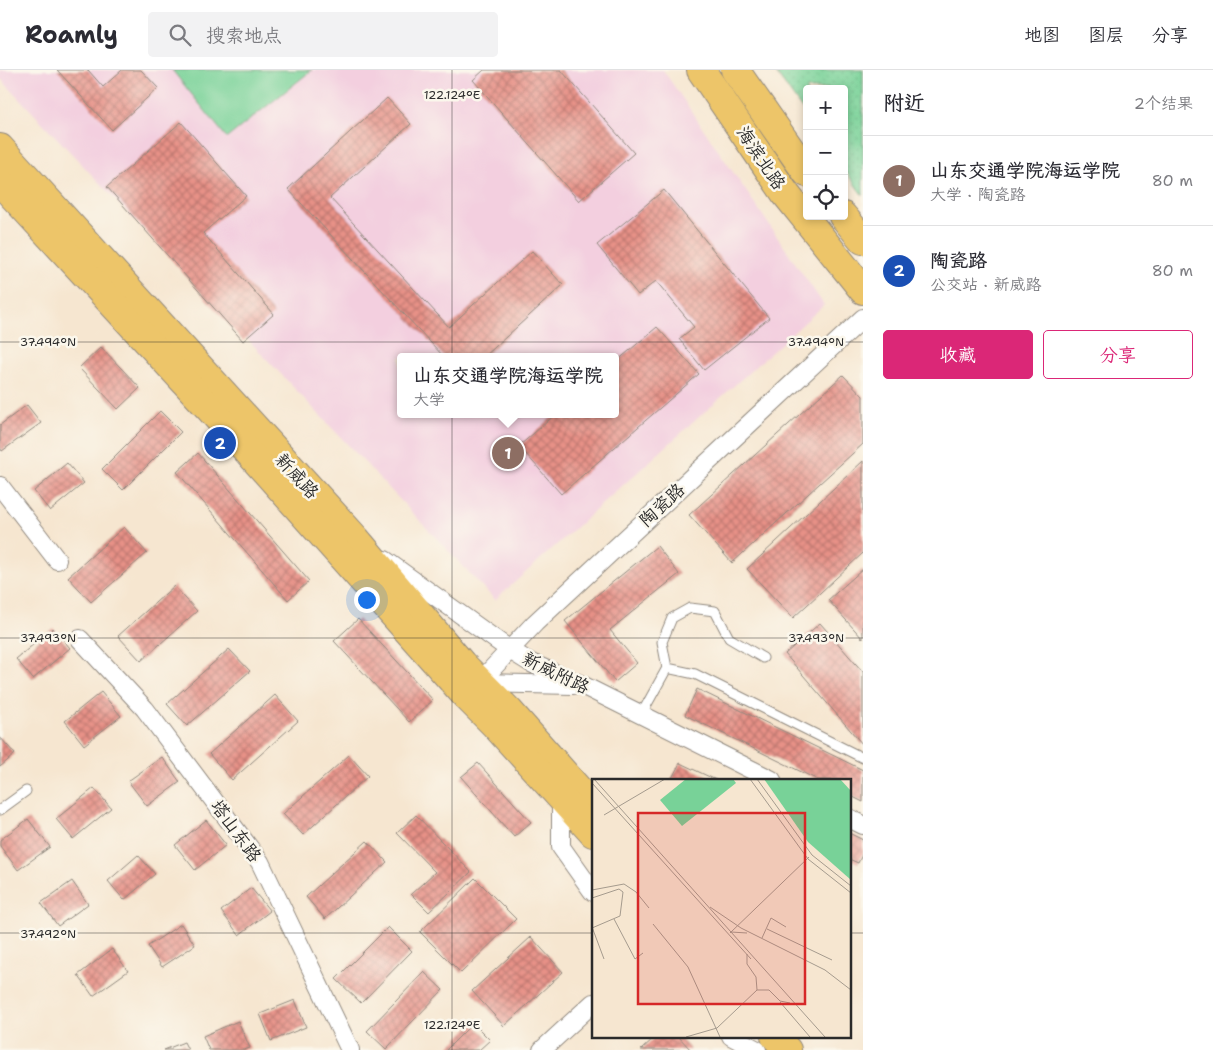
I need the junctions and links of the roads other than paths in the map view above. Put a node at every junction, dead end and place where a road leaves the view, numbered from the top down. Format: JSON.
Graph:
{"nodes":[{"id":1,"x":701,"y":70,"type":"edge"},
{"id":2,"x":735,"y":70,"type":"edge"},
{"id":3,"x":0,"y":148,"type":"edge"},
{"id":4,"x":803,"y":167,"type":"edge"},
{"id":5,"x":0,"y":182,"type":"edge"},
{"id":6,"x":846,"y":220,"type":"edge"},
{"id":7,"x":863,"y":240,"type":"edge"},
{"id":8,"x":863,"y":290,"type":"edge"},
{"id":9,"x":863,"y":318,"type":"edge"},
{"id":10,"x":0,"y":486,"type":"edge"},
{"id":11,"x":356,"y":540,"type":"junction"},
{"id":12,"x":57,"y":560,"type":"dead end"},
{"id":13,"x":80,"y":640,"type":"dead end"},
{"id":14,"x":510,"y":650,"type":"junction"},
{"id":15,"x":763,"y":658,"type":"dead end"},
{"id":16,"x":667,"y":668,"type":"junction"},
{"id":17,"x":582,"y":685,"type":"junction"},
{"id":18,"x":473,"y":690,"type":"junction"},
{"id":19,"x":641,"y":715,"type":"junction"},
{"id":20,"x":863,"y":758,"type":"edge"},
{"id":21,"x":770,"y":779,"type":"edge"},
{"id":22,"x":26,"y":791,"type":"dead end"},
{"id":23,"x":561,"y":797,"type":"junction"},
{"id":24,"x":592,"y":805,"type":"edge"},
{"id":25,"x":0,"y":810,"type":"edge"},
{"id":26,"x":850,"y":818,"type":"edge"},
{"id":27,"x":863,"y":825,"type":"edge"},
{"id":28,"x":592,"y":832,"type":"edge"},
{"id":29,"x":592,"y":891,"type":"edge"},
{"id":30,"x":592,"y":1004,"type":"edge"},
{"id":31,"x":735,"y":1042,"type":"edge"},
{"id":32,"x":350,"y":1050,"type":"edge"},
{"id":33,"x":542,"y":1050,"type":"edge"},
{"id":34,"x":757,"y":1050,"type":"edge"}],
"edges":[{"from":1,"to":8,"type":"main road","name":"海滨北路"},
{"from":2,"to":4,"type":"main road","name":"海滨北路"},
{"from":3,"to":11,"type":"main road","name":"新威路"},
{"from":5,"to":18,"type":"main road","name":"新威路"},
{"from":6,"to":7,"type":"main road"},
{"from":9,"to":14,"type":"street","name":"陶瓷路"},
{"from":10,"to":12,"type":"street"},
{"from":11,"to":14,"type":"street","name":"新威附路"},
{"from":11,"to":18,"type":"main road","name":"新威路"},
{"from":13,"to":32,"type":"street","name":"塔山东路"},
{"from":14,"to":17,"type":"street","name":"新威附路"},
{"from":14,"to":18,"type":"street","name":"陶瓷路"},
{"from":15,"to":16,"type":"lane"},
{"from":16,"to":19,"type":"lane"},
{"from":16,"to":20,"type":"lane"},
{"from":17,"to":18,"type":"street"},
{"from":17,"to":19,"type":"street","name":"新威附路"},
{"from":18,"to":23,"type":"main road","name":"新威路"},
{"from":18,"to":24,"type":"main road","name":"新威路"},
{"from":19,"to":21,"type":"street","name":"新威附路"},
{"from":22,"to":25,"type":"lane"},
{"from":23,"to":28,"type":"main road","name":"新威路"},
{"from":23,"to":29,"type":"street"},
{"from":26,"to":27,"type":"street"},
{"from":30,"to":33,"type":"street"},
{"from":31,"to":34,"type":"street"}]}
